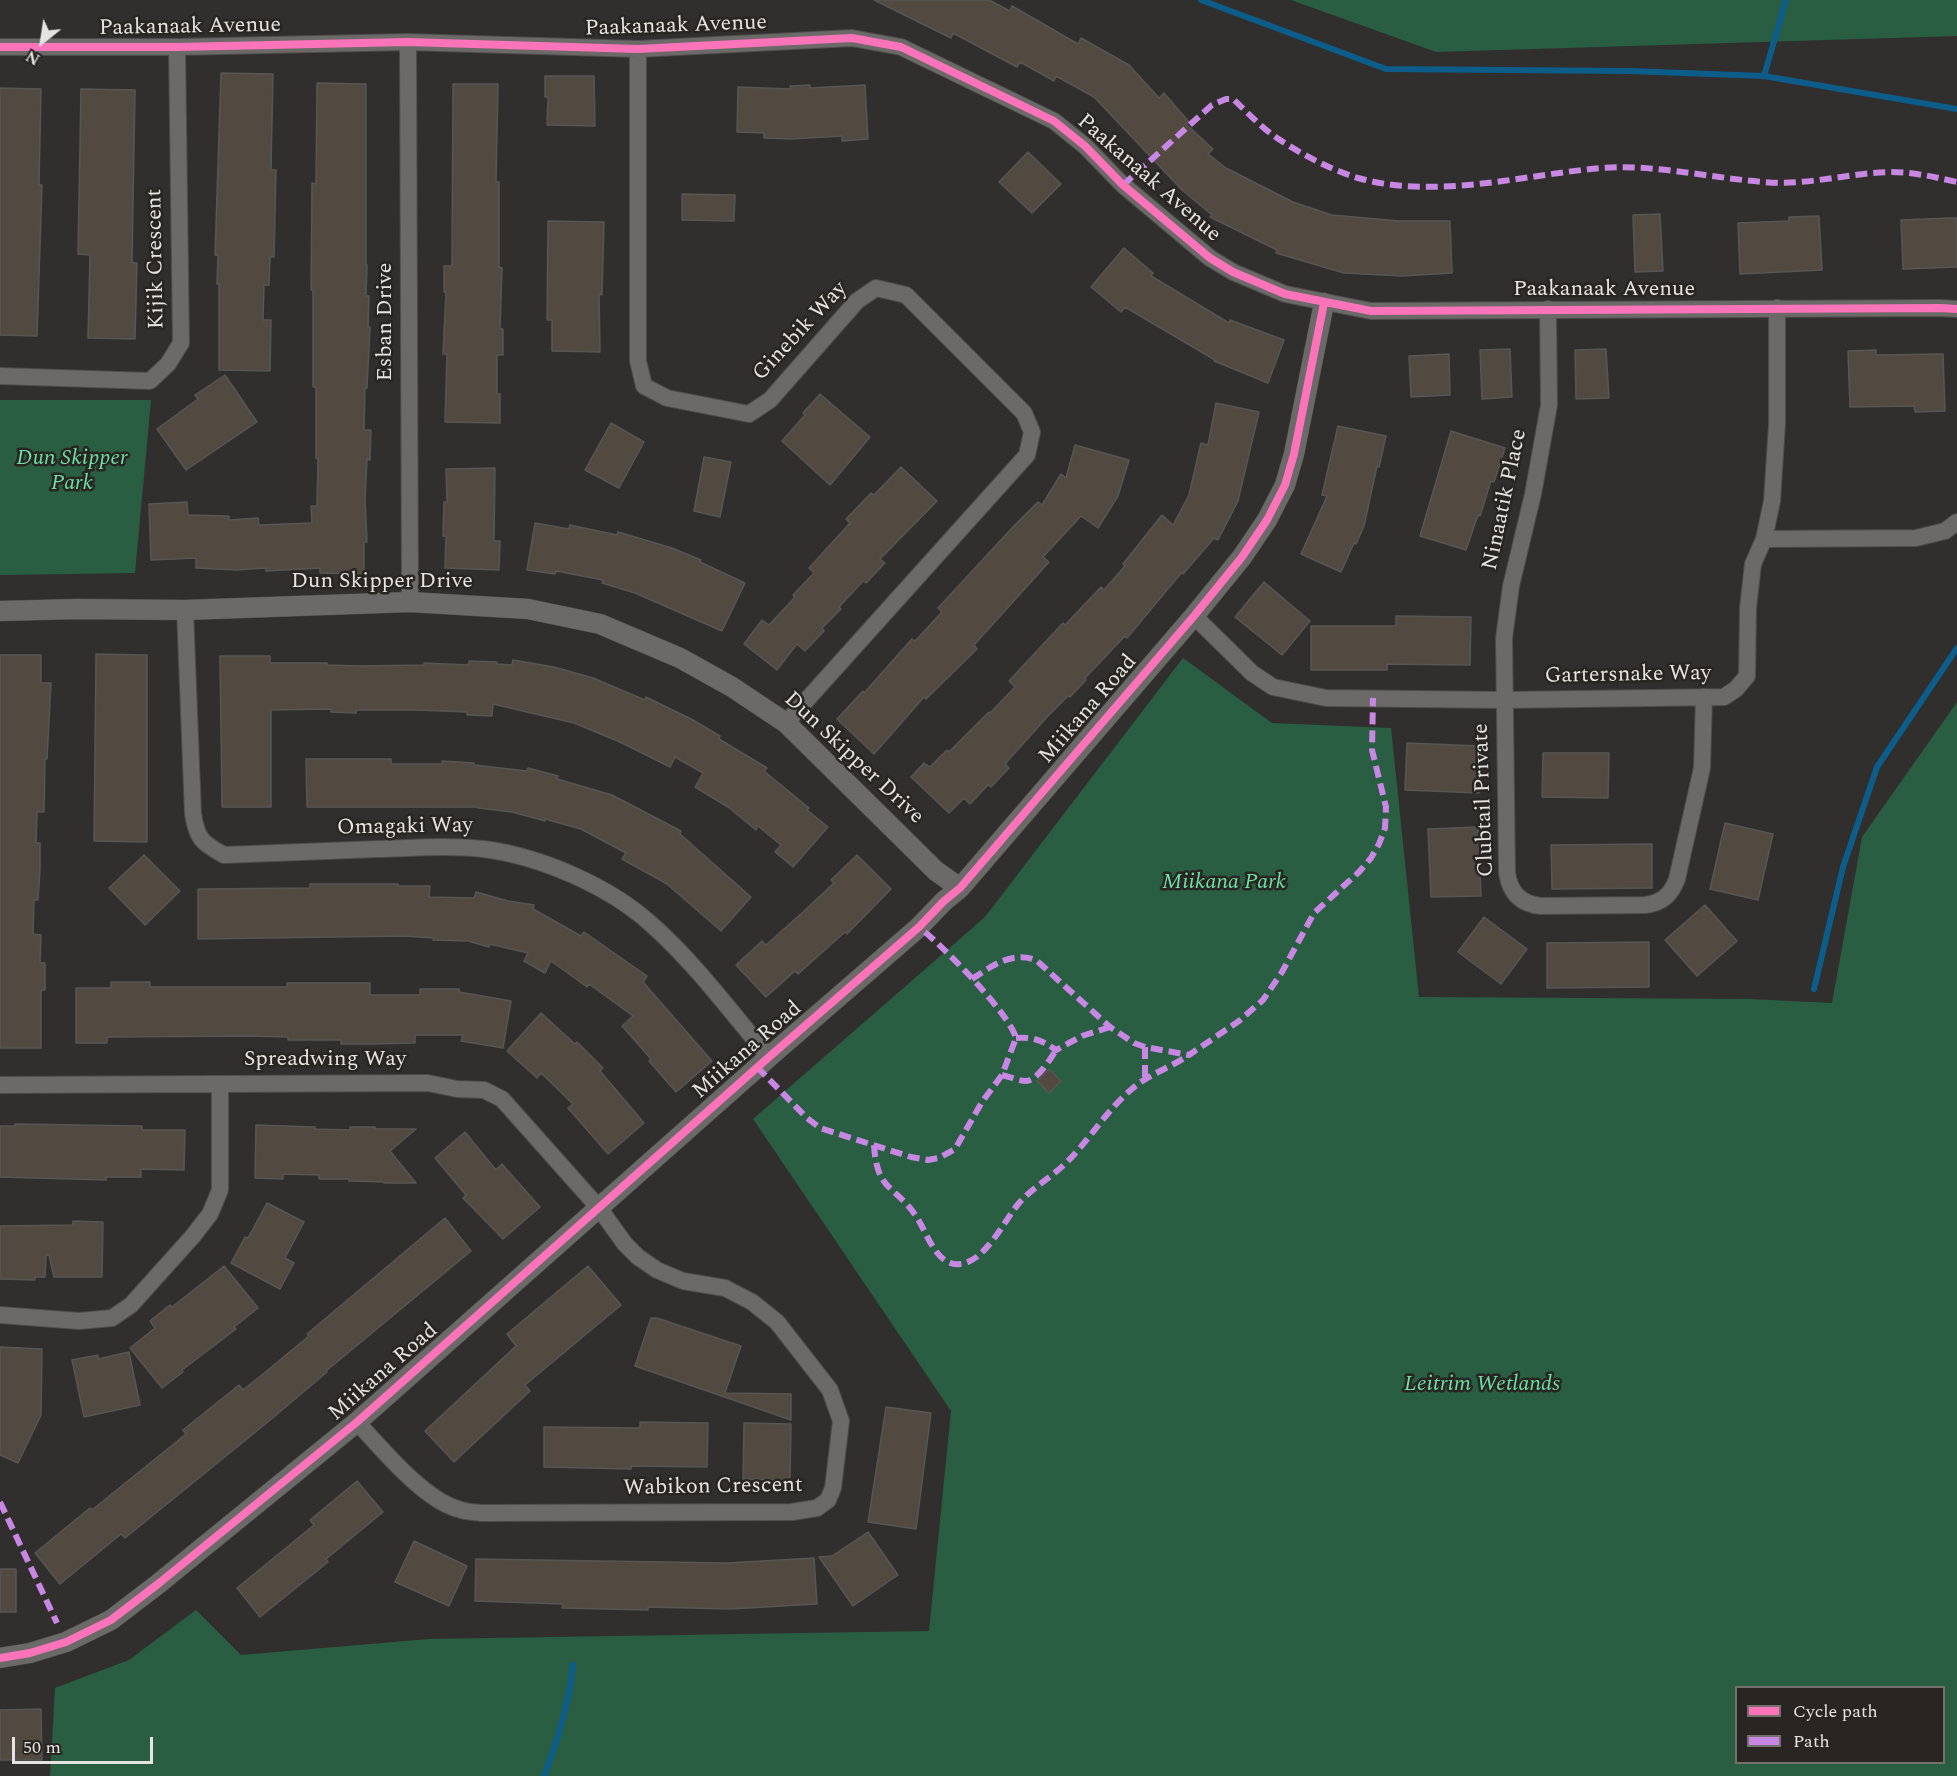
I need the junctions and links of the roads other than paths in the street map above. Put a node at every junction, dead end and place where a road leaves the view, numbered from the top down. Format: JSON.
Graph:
{"nodes":[{"id":1,"x":408,"y":42,"type":"junction"},
{"id":2,"x":0,"y":47,"type":"edge"},
{"id":3,"x":177,"y":47,"type":"junction"},
{"id":4,"x":638,"y":49,"type":"junction"},
{"id":5,"x":1324,"y":303,"type":"junction"},
{"id":6,"x":1777,"y":308,"type":"junction"},
{"id":7,"x":1548,"y":309,"type":"junction"},
{"id":8,"x":1957,"y":309,"type":"edge"},
{"id":9,"x":0,"y":376,"type":"edge"},
{"id":10,"x":1957,"y":522,"type":"edge"},
{"id":11,"x":1764,"y":539,"type":"junction"},
{"id":12,"x":410,"y":602,"type":"junction"},
{"id":13,"x":185,"y":610,"type":"junction"},
{"id":14,"x":0,"y":611,"type":"edge"},
{"id":15,"x":1194,"y":616,"type":"junction"},
{"id":16,"x":1704,"y":697,"type":"junction"},
{"id":17,"x":1504,"y":700,"type":"junction"},
{"id":18,"x":786,"y":723,"type":"junction"},
{"id":19,"x":960,"y":888,"type":"junction"},
{"id":20,"x":769,"y":1057,"type":"junction"},
{"id":21,"x":220,"y":1084,"type":"junction"},
{"id":22,"x":0,"y":1085,"type":"edge"},
{"id":23,"x":600,"y":1208,"type":"junction"},
{"id":24,"x":0,"y":1315,"type":"edge"},
{"id":25,"x":357,"y":1422,"type":"junction"},
{"id":26,"x":0,"y":1658,"type":"edge"}],
"edges":[{"from":1,"to":3,"type":"street","name":"Paakanaak Avenue"},
{"from":1,"to":4,"type":"street","name":"Paakanaak Avenue"},
{"from":1,"to":12,"type":"street","name":"Esban Drive"},
{"from":2,"to":3,"type":"street","name":"Paakanaak Avenue"},
{"from":3,"to":9,"type":"street","name":"Kijik Crescent"},
{"from":4,"to":5,"type":"street","name":"Paakanaak Avenue"},
{"from":4,"to":18,"type":"street","name":"Ginebik Way"},
{"from":5,"to":7,"type":"street","name":"Paakanaak Avenue"},
{"from":5,"to":15,"type":"street","name":"Miikana Road"},
{"from":6,"to":7,"type":"street","name":"Paakanaak Avenue"},
{"from":6,"to":8,"type":"street","name":"Paakanaak Avenue"},
{"from":6,"to":11,"type":"street","name":"Gartersnake Way"},
{"from":7,"to":17,"type":"street","name":"Ninaatik Place"},
{"from":10,"to":11,"type":"street"},
{"from":11,"to":16,"type":"street","name":"Gartersnake Way"},
{"from":12,"to":13,"type":"street","name":"Dun Skipper Drive"},
{"from":12,"to":18,"type":"street","name":"Dun Skipper Drive"},
{"from":13,"to":14,"type":"street","name":"Dun Skipper Drive"},
{"from":13,"to":20,"type":"street","name":"Omagaki Way"},
{"from":15,"to":17,"type":"street","name":"Gartersnake Way"},
{"from":15,"to":19,"type":"street","name":"Miikana Road"},
{"from":16,"to":17,"type":"street","name":"Gartersnake Way"},
{"from":16,"to":17,"type":"street","name":"Clubtail Private"},
{"from":18,"to":19,"type":"street","name":"Dun Skipper Drive"},
{"from":19,"to":20,"type":"street","name":"Miikana Road"},
{"from":20,"to":23,"type":"street","name":"Miikana Road"},
{"from":21,"to":22,"type":"street","name":"Spreadwing Way"},
{"from":21,"to":23,"type":"street","name":"Spreadwing Way"},
{"from":21,"to":24,"type":"street"},
{"from":23,"to":25,"type":"street","name":"Miikana Road"},
{"from":23,"to":25,"type":"street","name":"Wabikon Crescent"},
{"from":25,"to":26,"type":"street","name":"Miikana Road"}]}
